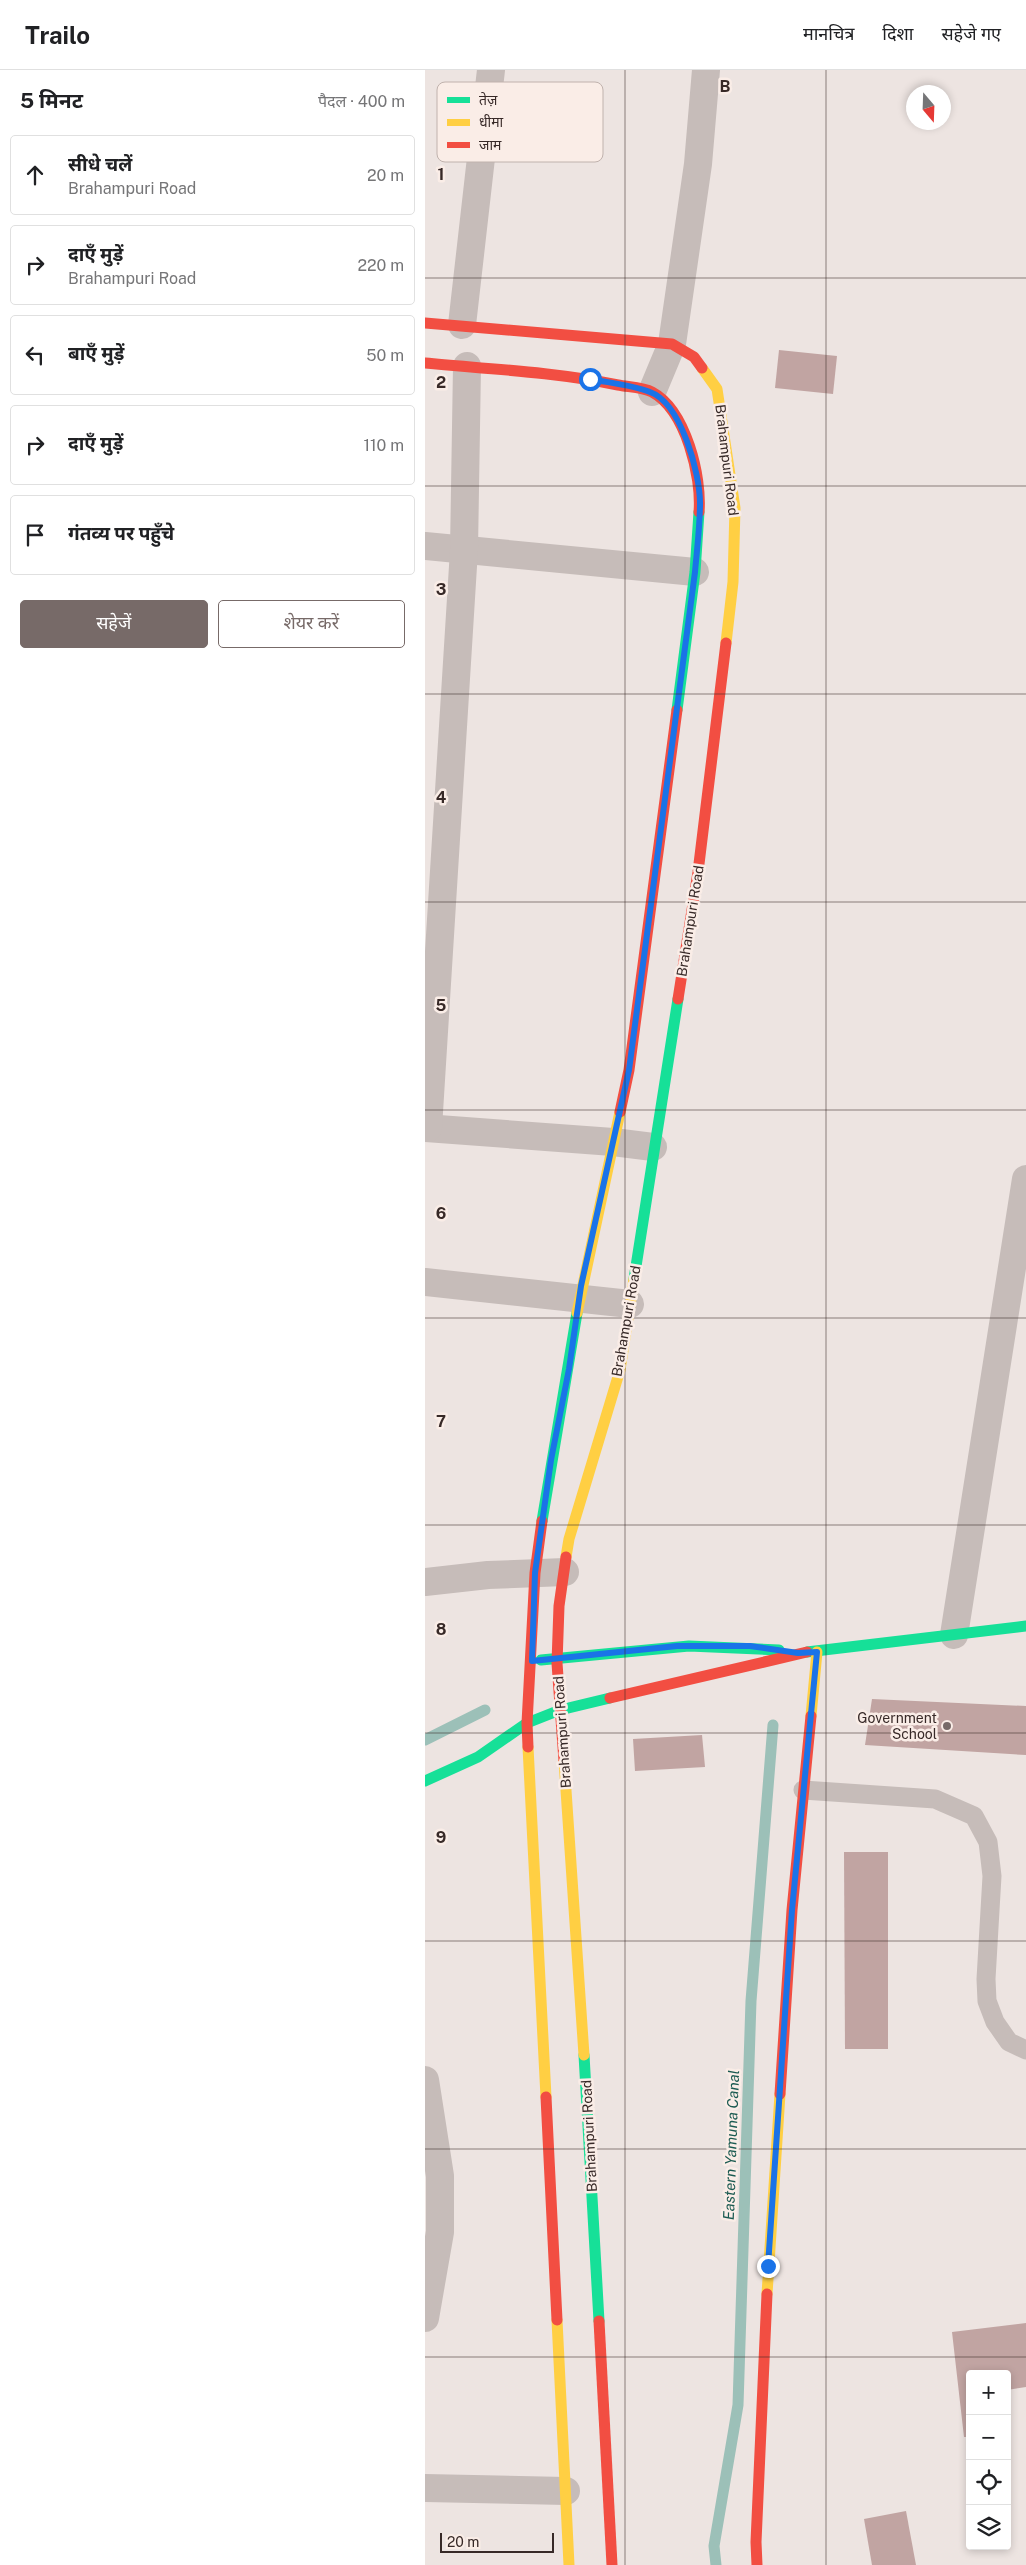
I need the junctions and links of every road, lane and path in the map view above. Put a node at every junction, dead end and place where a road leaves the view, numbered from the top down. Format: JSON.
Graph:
{"nodes":[{"id":1,"x":706,"y":70,"type":"edge"},
{"id":2,"x":481,"y":162,"type":"edge"},
{"id":3,"x":425,"y":323,"type":"edge"},
{"id":4,"x":462,"y":325,"type":"junction"},
{"id":5,"x":672,"y":344,"type":"junction"},
{"id":6,"x":425,"y":362,"type":"edge"},
{"id":7,"x":467,"y":366,"type":"junction"},
{"id":8,"x":652,"y":392,"type":"junction"},
{"id":9,"x":425,"y":546,"type":"edge"},
{"id":10,"x":464,"y":550,"type":"junction"},
{"id":11,"x":695,"y":572,"type":"junction"},
{"id":12,"x":426,"y":1128,"type":"edge"},
{"id":13,"x":613,"y":1142,"type":"junction"},
{"id":14,"x":653,"y":1147,"type":"junction"},
{"id":15,"x":1026,"y":1179,"type":"edge"},
{"id":16,"x":425,"y":1282,"type":"edge"},
{"id":17,"x":580,"y":1299,"type":"junction"},
{"id":18,"x":630,"y":1304,"type":"junction"},
{"id":19,"x":565,"y":1572,"type":"junction"},
{"id":20,"x":535,"y":1573,"type":"junction"},
{"id":21,"x":425,"y":1582,"type":"edge"},
{"id":22,"x":1026,"y":1626,"type":"edge"},
{"id":23,"x":953,"y":1635,"type":"junction"},
{"id":24,"x":817,"y":1652,"type":"junction"},
{"id":25,"x":798,"y":1653,"type":"junction"},
{"id":26,"x":558,"y":1658,"type":"junction"},
{"id":27,"x":532,"y":1661,"type":"junction"},
{"id":28,"x":560,"y":1710,"type":"junction"},
{"id":29,"x":527,"y":1723,"type":"junction"},
{"id":30,"x":425,"y":1781,"type":"edge"},
{"id":31,"x":803,"y":1790,"type":"junction"},
{"id":32,"x":1026,"y":2050,"type":"edge"},
{"id":33,"x":425,"y":2080,"type":"edge"},
{"id":34,"x":425,"y":2318,"type":"edge"},
{"id":35,"x":425,"y":2488,"type":"edge"},
{"id":36,"x":565,"y":2491,"type":"junction"},
{"id":37,"x":569,"y":2565,"type":"edge"},
{"id":38,"x":612,"y":2565,"type":"edge"},
{"id":39,"x":757,"y":2565,"type":"edge"}],
"edges":[{"from":1,"to":5,"type":"street"},
{"from":2,"to":4,"type":"street"},
{"from":3,"to":4,"type":"street","name":"Brahampuri Road"},
{"from":4,"to":5,"type":"street","name":"Brahampuri Road"},
{"from":5,"to":8,"type":"street"},
{"from":5,"to":14,"type":"street","name":"Brahampuri Road"},
{"from":6,"to":7,"type":"street"},
{"from":7,"to":8,"type":"street"},
{"from":7,"to":10,"type":"street"},
{"from":8,"to":11,"type":"street","name":"Brahampuri Road"},
{"from":9,"to":10,"type":"street"},
{"from":10,"to":11,"type":"street"},
{"from":10,"to":12,"type":"street"},
{"from":11,"to":13,"type":"street","name":"Brahampuri Road"},
{"from":12,"to":13,"type":"street"},
{"from":13,"to":14,"type":"street"},
{"from":13,"to":17,"type":"street","name":"Brahampuri Road"},
{"from":14,"to":18,"type":"street","name":"Brahampuri Road"},
{"from":15,"to":23,"type":"street"},
{"from":16,"to":17,"type":"street"},
{"from":17,"to":18,"type":"street"},
{"from":17,"to":20,"type":"street","name":"Brahampuri Road"},
{"from":18,"to":19,"type":"street","name":"Brahampuri Road"},
{"from":19,"to":20,"type":"street"},
{"from":19,"to":26,"type":"street","name":"Brahampuri Road"},
{"from":20,"to":21,"type":"street"},
{"from":20,"to":27,"type":"street","name":"Brahampuri Road"},
{"from":22,"to":23,"type":"street"},
{"from":23,"to":24,"type":"street"},
{"from":24,"to":25,"type":"street"},
{"from":24,"to":31,"type":"street"},
{"from":25,"to":26,"type":"street"},
{"from":25,"to":28,"type":"street"},
{"from":26,"to":27,"type":"street"},
{"from":26,"to":28,"type":"street","name":"Brahampuri Road"},
{"from":27,"to":29,"type":"street","name":"Brahampuri Road"},
{"from":28,"to":29,"type":"street"},
{"from":28,"to":38,"type":"street","name":"Brahampuri Road"},
{"from":29,"to":30,"type":"street"},
{"from":29,"to":36,"type":"street","name":"Brahampuri Road"},
{"from":31,"to":32,"type":"lane"},
{"from":31,"to":39,"type":"street"},
{"from":33,"to":34,"type":"street"},
{"from":35,"to":36,"type":"street"},
{"from":36,"to":37,"type":"street","name":"Brahampuri Road"}]}
